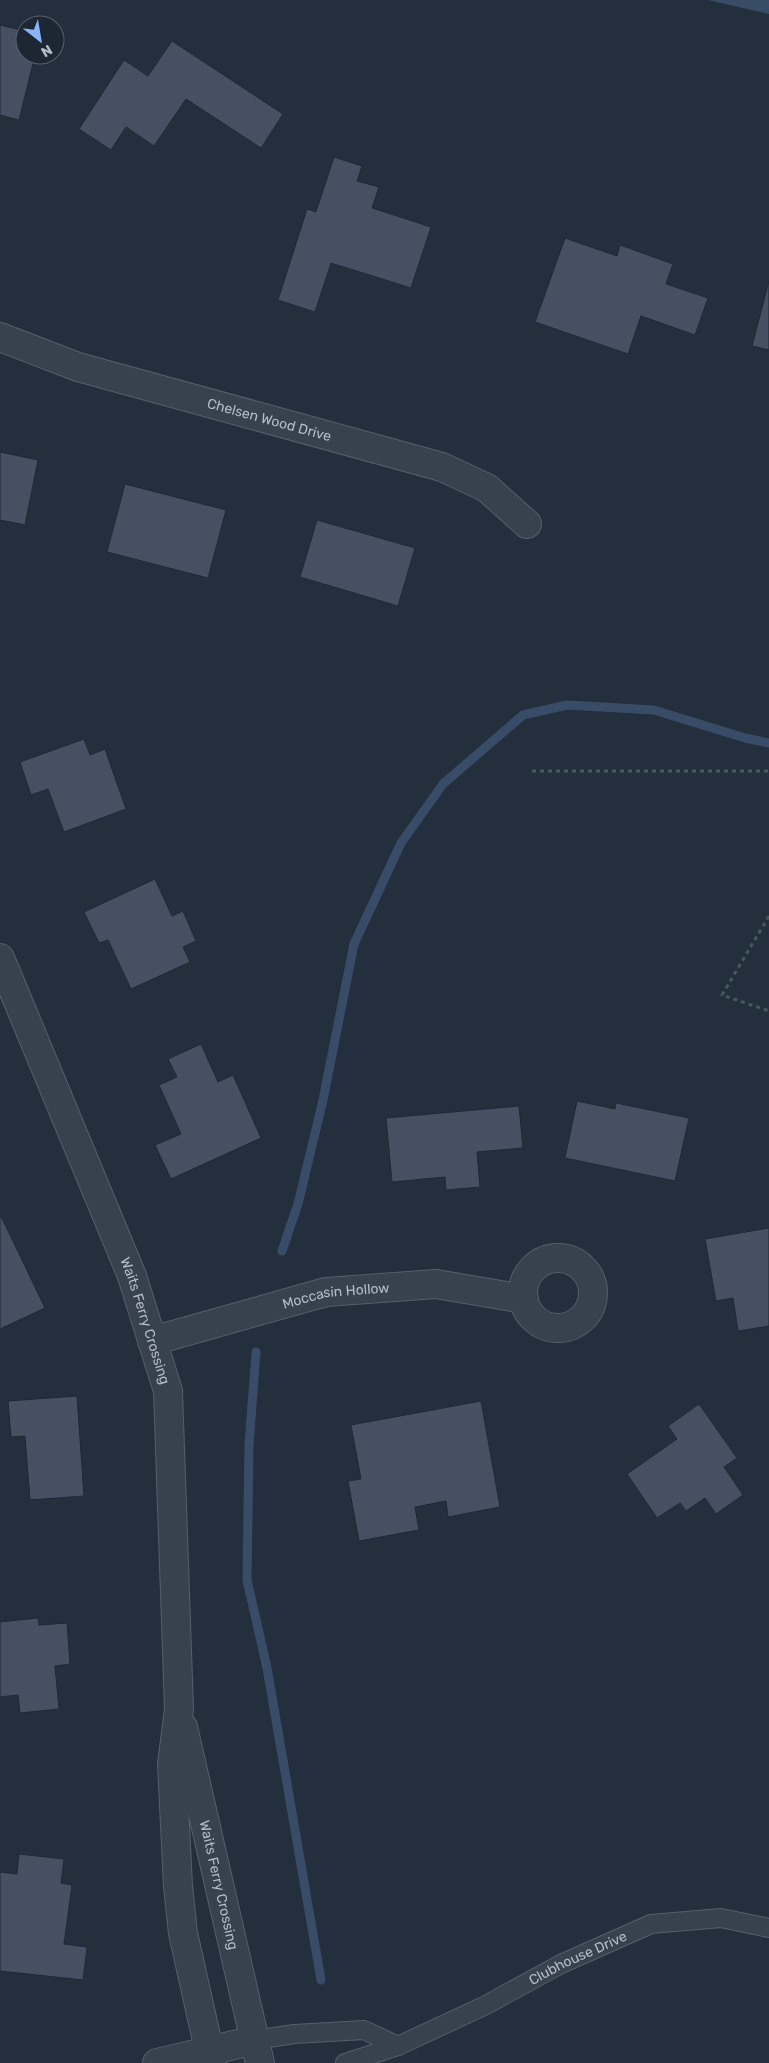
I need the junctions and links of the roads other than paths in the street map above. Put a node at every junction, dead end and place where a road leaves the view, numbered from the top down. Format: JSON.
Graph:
{"nodes":[{"id":1,"x":0,"y":337,"type":"edge"},
{"id":2,"x":527,"y":524,"type":"dead end"},
{"id":3,"x":0,"y":958,"type":"edge"},
{"id":4,"x":524,"y":1299,"type":"dead end"},
{"id":5,"x":152,"y":1341,"type":"junction"},
{"id":6,"x":179,"y":1709,"type":"junction"},
{"id":7,"x":769,"y":1928,"type":"edge"},
{"id":8,"x":398,"y":2046,"type":"junction"},
{"id":9,"x":257,"y":2051,"type":"edge"},
{"id":10,"x":211,"y":2058,"type":"edge"},
{"id":11,"x":157,"y":2063,"type":"edge"},
{"id":12,"x":345,"y":2063,"type":"edge"}],
"edges":[{"from":1,"to":2,"type":"street","name":"Chelsen Wood Drive"},
{"from":3,"to":5,"type":"street","name":"Waits Ferry Crossing"},
{"from":4,"to":5,"type":"street","name":"Moccasin Hollow"},
{"from":5,"to":6,"type":"street","name":"Waits Ferry Crossing"},
{"from":6,"to":9,"type":"street","name":"Waits Ferry Crossing"},
{"from":6,"to":10,"type":"street","name":"Waits Ferry Crossing"},
{"from":7,"to":8,"type":"lane","name":"Clubhouse Drive"},
{"from":8,"to":9,"type":"lane"},
{"from":8,"to":12,"type":"lane","name":"Clubhouse Drive"},
{"from":9,"to":10,"type":"street"},
{"from":10,"to":11,"type":"street"}]}
